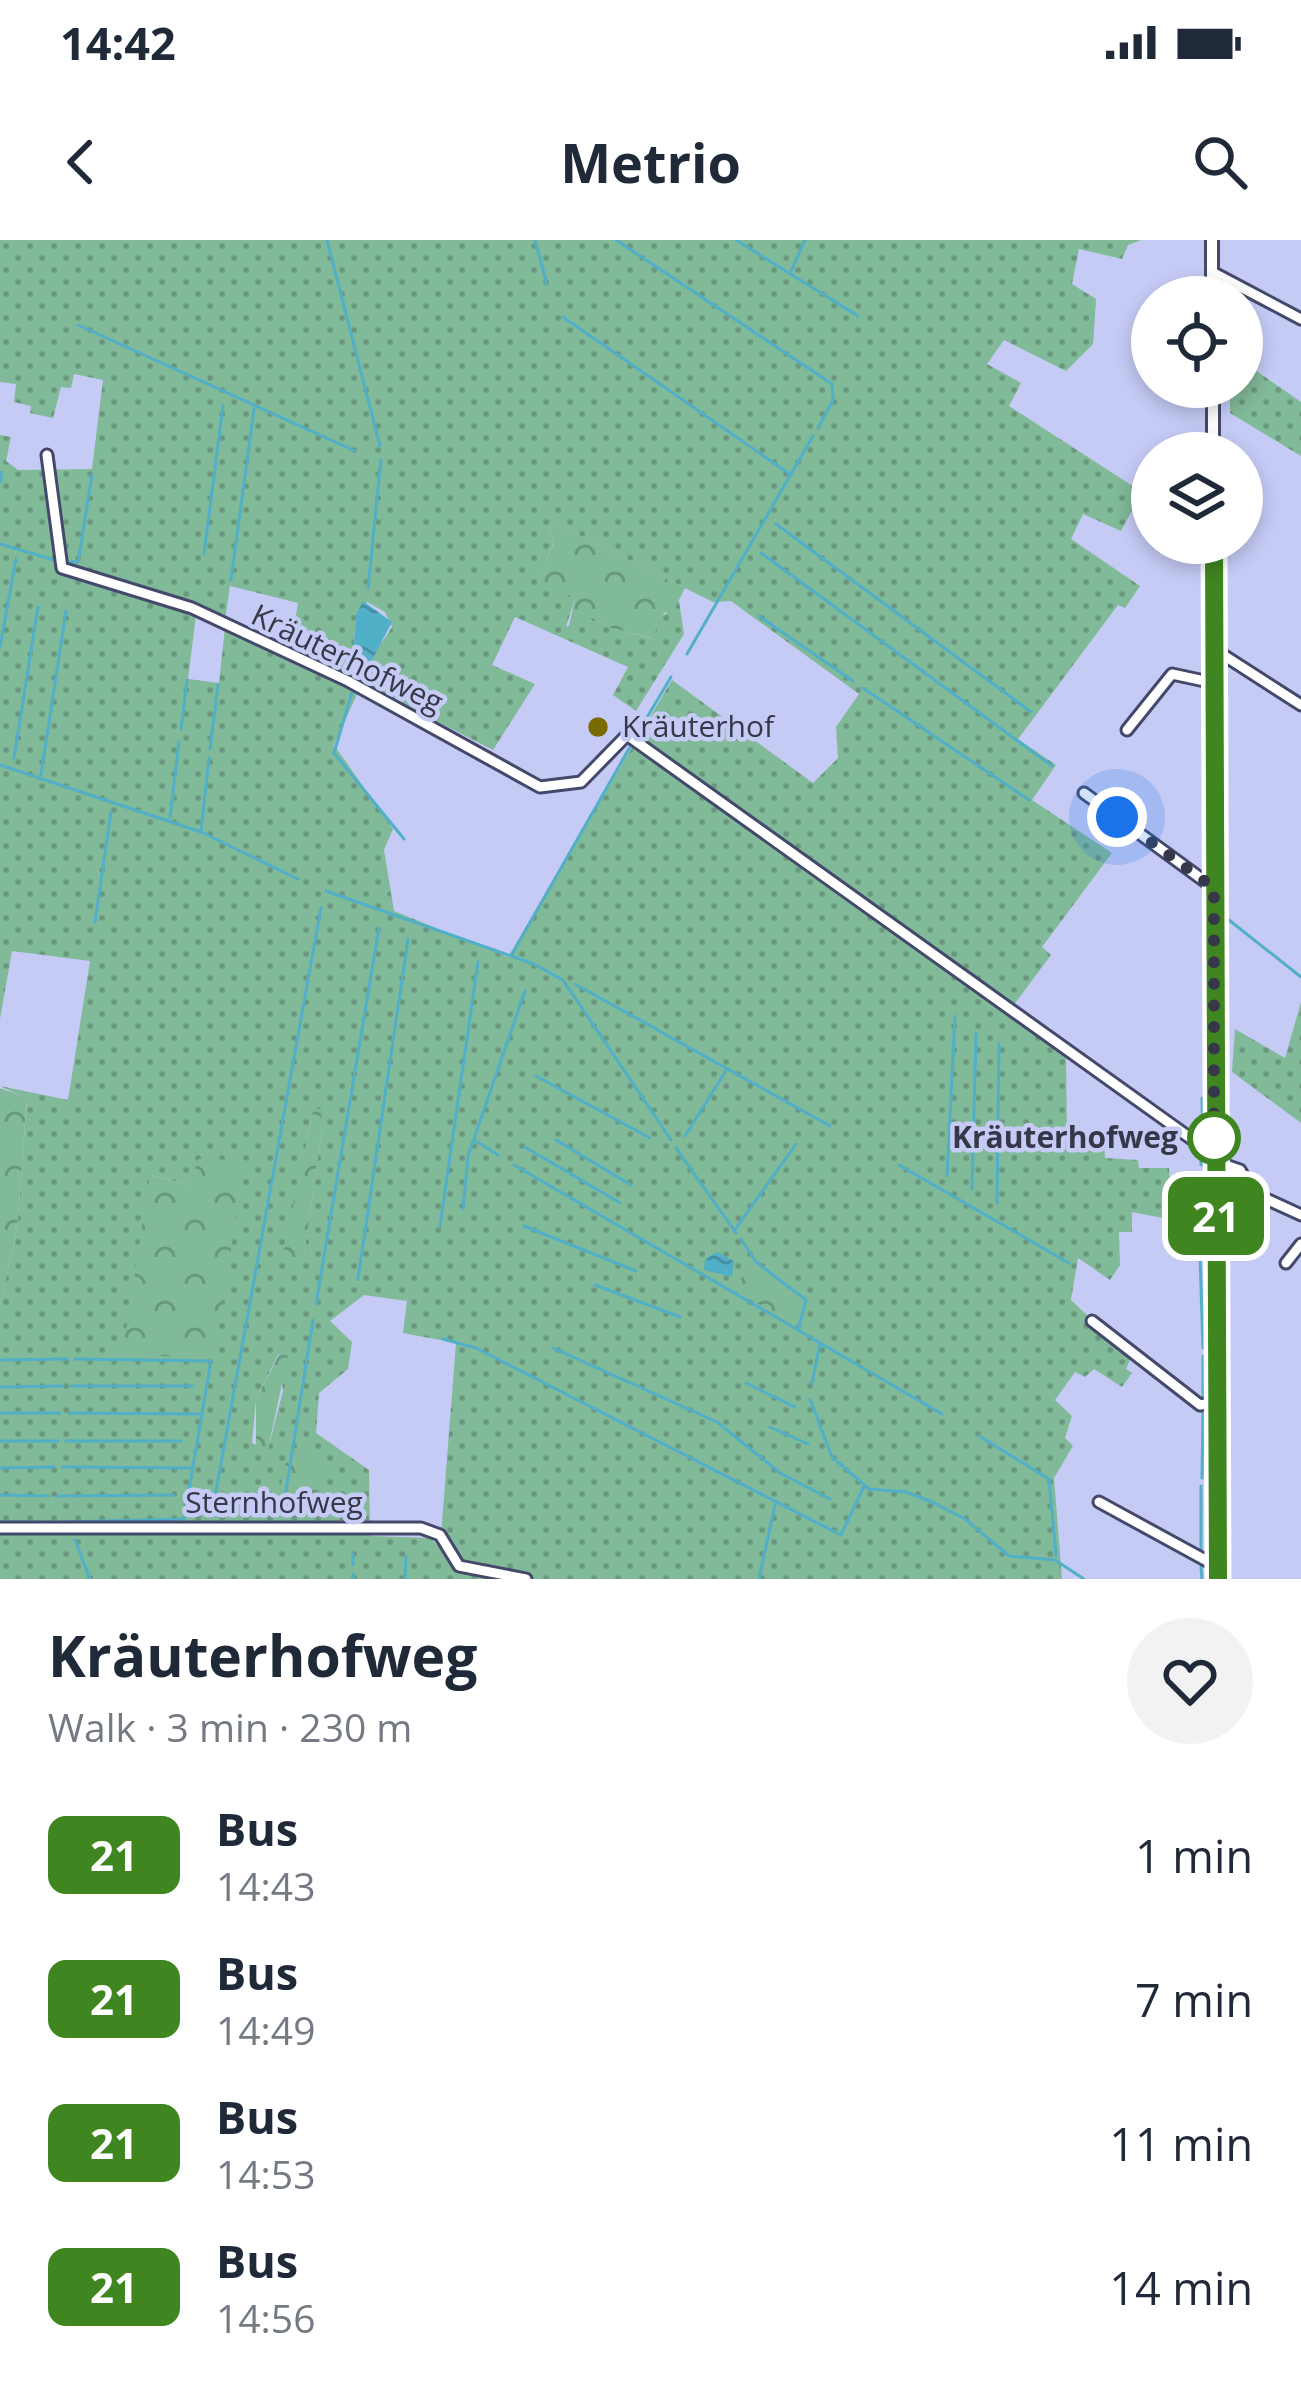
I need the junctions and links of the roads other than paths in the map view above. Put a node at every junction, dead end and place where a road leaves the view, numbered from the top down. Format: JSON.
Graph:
{"nodes":[{"id":1,"x":1212,"y":240,"type":"edge"},
{"id":2,"x":1212,"y":272,"type":"junction"},
{"id":3,"x":1212,"y":276,"type":"edge"},
{"id":4,"x":1301,"y":319,"type":"edge"},
{"id":5,"x":47,"y":455,"type":"dead end"},
{"id":6,"x":1214,"y":564,"type":"edge"},
{"id":7,"x":1214,"y":649,"type":"junction"},
{"id":8,"x":1214,"y":683,"type":"junction"},
{"id":9,"x":1301,"y":705,"type":"edge"},
{"id":10,"x":1127,"y":730,"type":"dead end"},
{"id":11,"x":1084,"y":793,"type":"dead end"},
{"id":12,"x":1214,"y":888,"type":"junction"},
{"id":13,"x":1214,"y":1158,"type":"junction"},
{"id":14,"x":1301,"y":1215,"type":"edge"},
{"id":15,"x":1301,"y":1244,"type":"edge"},
{"id":16,"x":1286,"y":1263,"type":"dead end"},
{"id":17,"x":1092,"y":1321,"type":"dead end"},
{"id":18,"x":1217,"y":1402,"type":"junction"},
{"id":19,"x":1099,"y":1502,"type":"dead end"},
{"id":20,"x":0,"y":1528,"type":"edge"},
{"id":21,"x":1218,"y":1573,"type":"edge"},
{"id":22,"x":526,"y":1579,"type":"edge"}],
"edges":[{"from":1,"to":2,"type":"street"},
{"from":2,"to":3,"type":"street"},
{"from":2,"to":4,"type":"street"},
{"from":5,"to":13,"type":"street","name":"Kräuterhofweg"},
{"from":6,"to":7,"type":"street"},
{"from":7,"to":8,"type":"street"},
{"from":7,"to":9,"type":"street"},
{"from":8,"to":10,"type":"street"},
{"from":8,"to":12,"type":"street"},
{"from":11,"to":12,"type":"street"},
{"from":12,"to":13,"type":"street"},
{"from":13,"to":14,"type":"street"},
{"from":13,"to":18,"type":"street"},
{"from":15,"to":16,"type":"street"},
{"from":17,"to":18,"type":"street"},
{"from":18,"to":21,"type":"street"},
{"from":19,"to":21,"type":"street"},
{"from":20,"to":22,"type":"street","name":"Sternhofweg"}]}
